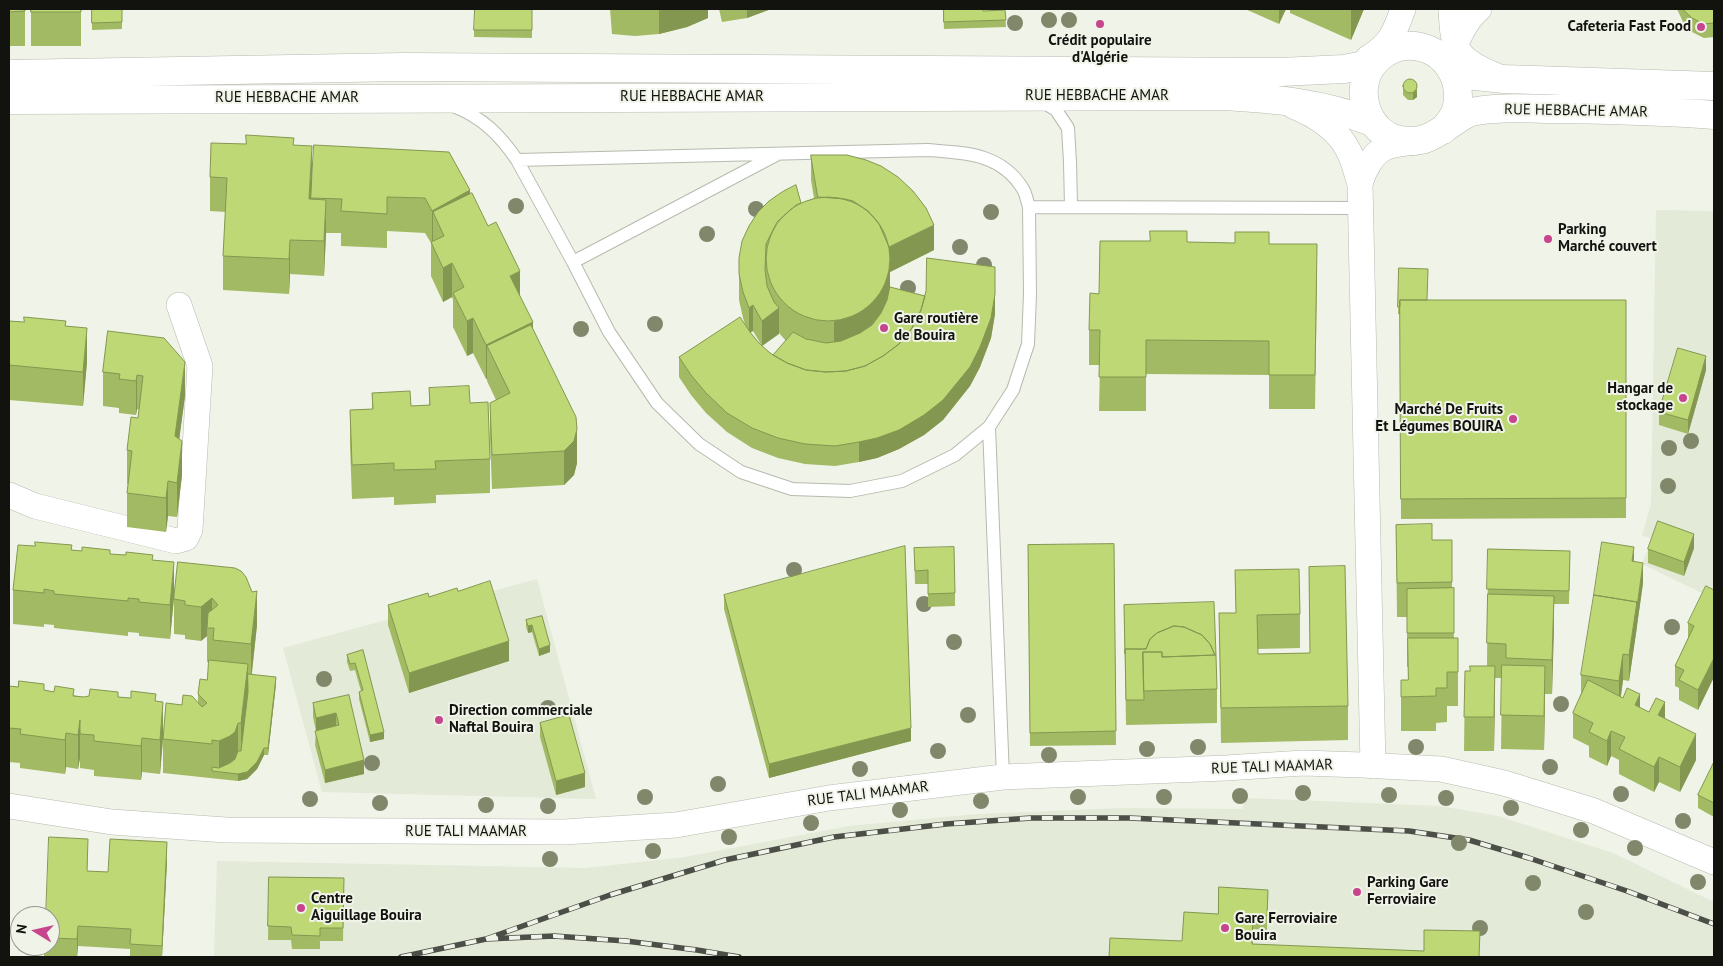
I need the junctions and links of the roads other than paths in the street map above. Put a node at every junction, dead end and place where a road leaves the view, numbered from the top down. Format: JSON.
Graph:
{"nodes":[{"id":1,"x":1451,"y":9,"type":"edge"},
{"id":2,"x":1479,"y":9,"type":"edge"},
{"id":3,"x":1390,"y":39,"type":"edge"},
{"id":4,"x":1452,"y":60,"type":"junction"},
{"id":5,"x":1348,"y":68,"type":"junction"},
{"id":6,"x":9,"y":74,"type":"edge"},
{"id":7,"x":1714,"y":86,"type":"edge"},
{"id":8,"x":1034,"y":96,"type":"junction"},
{"id":9,"x":429,"y":98,"type":"junction"},
{"id":10,"x":1278,"y":99,"type":"junction"},
{"id":11,"x":9,"y":100,"type":"edge"},
{"id":12,"x":1714,"y":115,"type":"edge"},
{"id":13,"x":1372,"y":122,"type":"junction"},
{"id":14,"x":1443,"y":130,"type":"junction"},
{"id":15,"x":1414,"y":142,"type":"junction"},
{"id":16,"x":780,"y":153,"type":"junction"},
{"id":17,"x":517,"y":160,"type":"junction"},
{"id":18,"x":1360,"y":184,"type":"junction"},
{"id":19,"x":1071,"y":206,"type":"junction"},
{"id":20,"x":1029,"y":207,"type":"junction"},
{"id":21,"x":1360,"y":208,"type":"junction"},
{"id":22,"x":573,"y":262,"type":"junction"},
{"id":23,"x":179,"y":305,"type":"dead end"},
{"id":24,"x":989,"y":427,"type":"junction"},
{"id":25,"x":9,"y":495,"type":"edge"},
{"id":26,"x":1374,"y":766,"type":"junction"},
{"id":27,"x":1003,"y":777,"type":"junction"},
{"id":28,"x":9,"y":806,"type":"edge"},
{"id":29,"x":1714,"y":862,"type":"edge"}],
"edges":[{"from":1,"to":4,"type":"street"},
{"from":2,"to":4,"type":"street"},
{"from":3,"to":4,"type":"main road"},
{"from":3,"to":5,"type":"main road","name":"RUE HEBBACHE AMAR"},
{"from":3,"to":5,"type":"street"},
{"from":3,"to":13,"type":"main road"},
{"from":4,"to":7,"type":"main road","name":"RUE HEBBACHE AMAR"},
{"from":4,"to":14,"type":"main road"},
{"from":5,"to":6,"type":"main road","name":"RUE HEBBACHE AMAR"},
{"from":8,"to":9,"type":"main road","name":"RUE HEBBACHE AMAR"},
{"from":8,"to":10,"type":"main road","name":"RUE HEBBACHE AMAR"},
{"from":8,"to":19,"type":"lane"},
{"from":9,"to":11,"type":"main road","name":"RUE HEBBACHE AMAR"},
{"from":9,"to":17,"type":"lane"},
{"from":10,"to":13,"type":"main road","name":"RUE HEBBACHE AMAR"},
{"from":10,"to":18,"type":"street"},
{"from":12,"to":14,"type":"main road","name":"RUE HEBBACHE AMAR"},
{"from":13,"to":15,"type":"main road"},
{"from":14,"to":15,"type":"main road"},
{"from":15,"to":18,"type":"street"},
{"from":16,"to":17,"type":"lane"},
{"from":16,"to":20,"type":"lane"},
{"from":16,"to":22,"type":"lane"},
{"from":17,"to":22,"type":"lane"},
{"from":18,"to":21,"type":"street"},
{"from":19,"to":20,"type":"lane"},
{"from":19,"to":21,"type":"lane"},
{"from":20,"to":24,"type":"lane"},
{"from":21,"to":26,"type":"street"},
{"from":22,"to":24,"type":"lane"},
{"from":23,"to":25,"type":"street"},
{"from":24,"to":27,"type":"lane"},
{"from":26,"to":27,"type":"street","name":"RUE TALI MAAMAR"},
{"from":26,"to":29,"type":"street","name":"RUE TALI MAAMAR"},
{"from":27,"to":28,"type":"street","name":"RUE TALI MAAMAR"}]}
